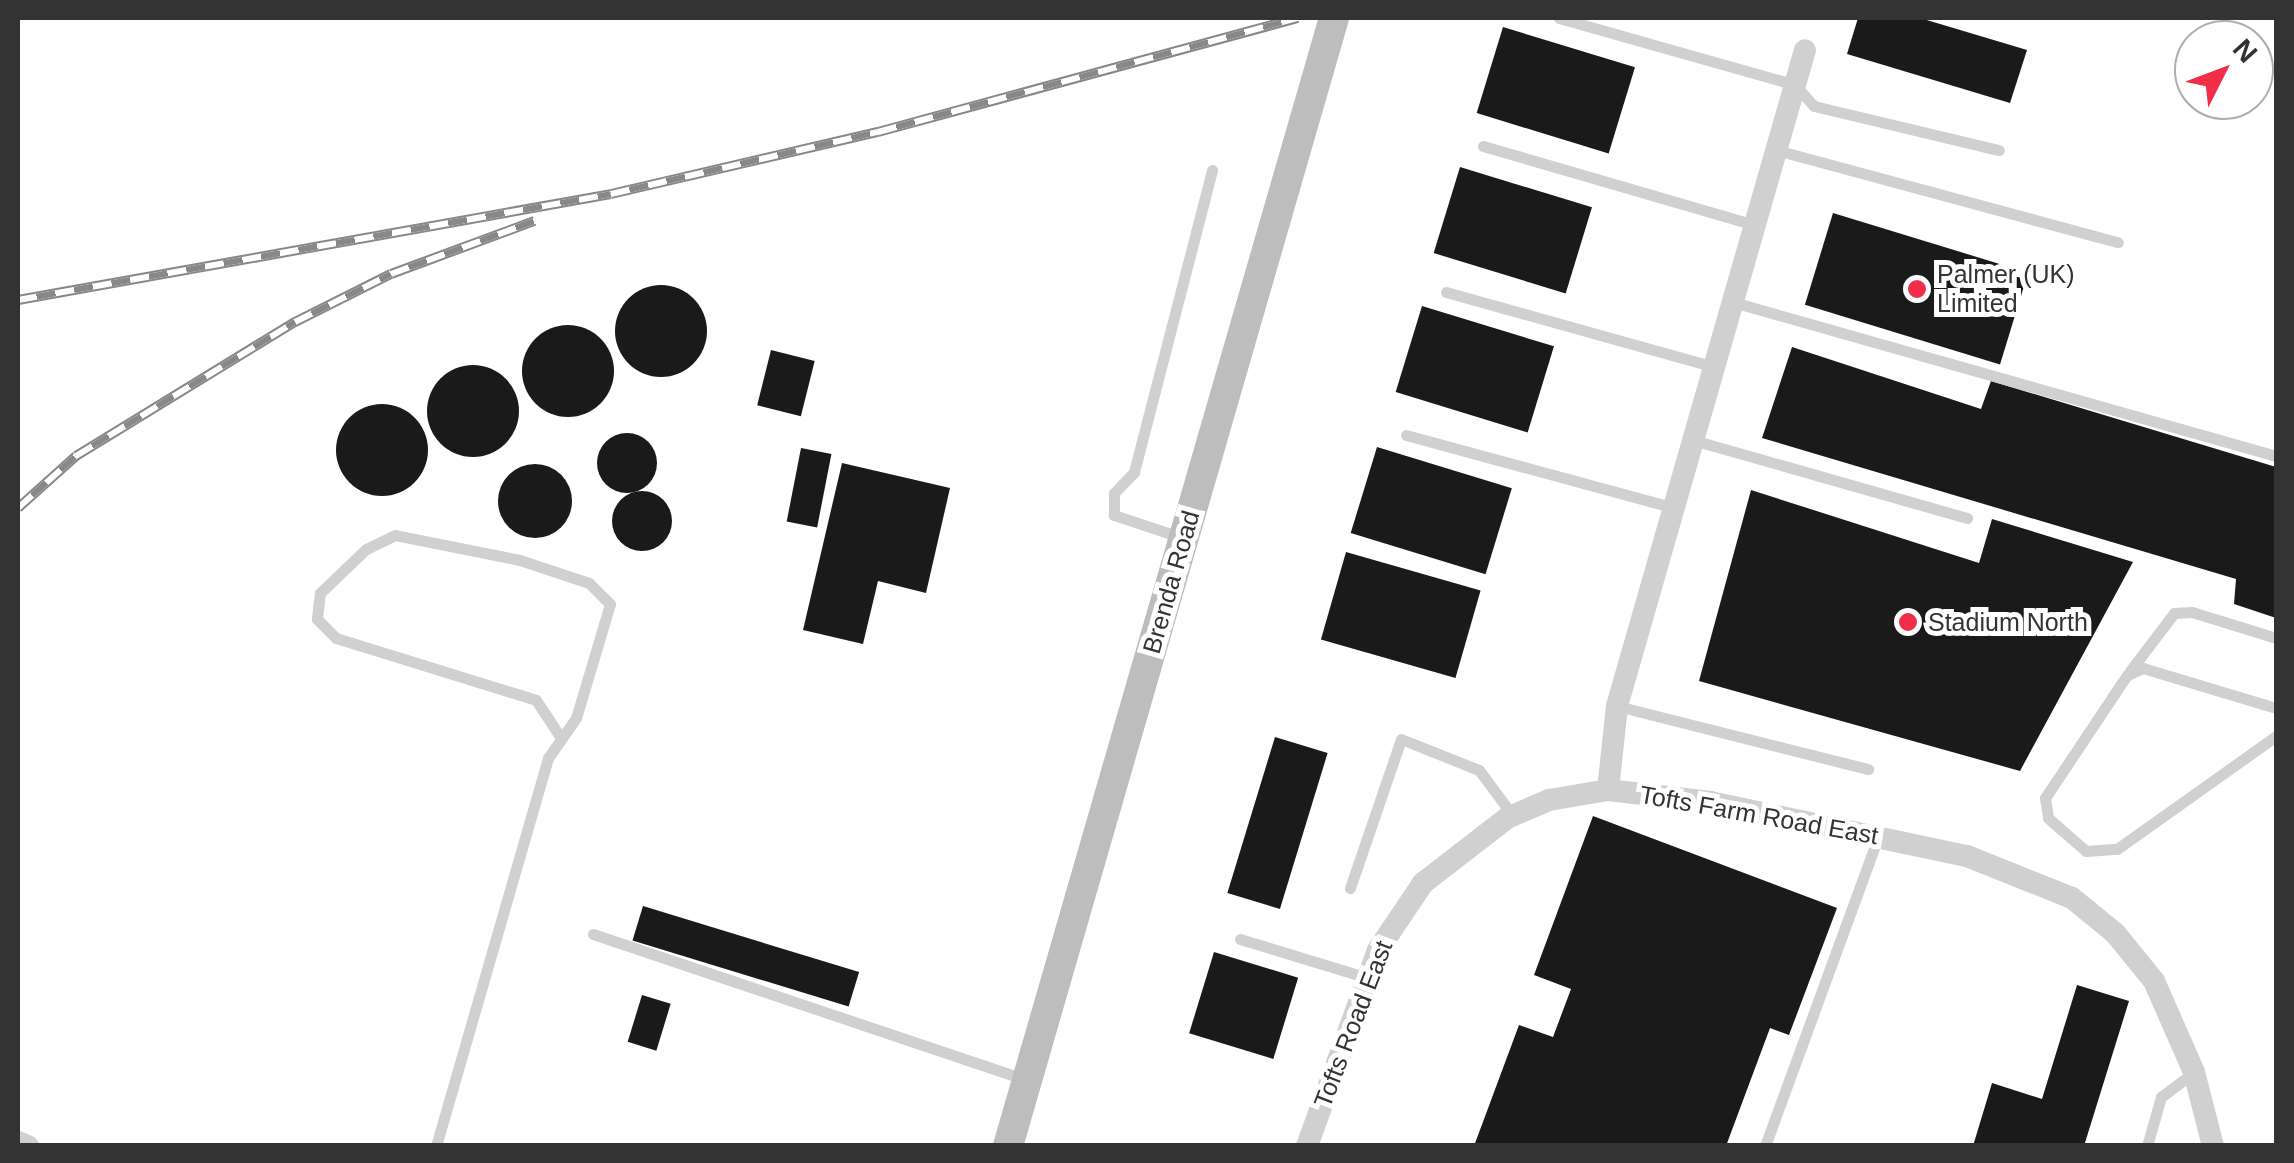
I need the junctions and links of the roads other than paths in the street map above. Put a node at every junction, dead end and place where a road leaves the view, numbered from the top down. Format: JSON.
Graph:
{"nodes":[{"id":1,"x":1334,"y":18,"type":"edge"},
{"id":2,"x":1559,"y":18,"type":"edge"},
{"id":3,"x":1805,"y":50,"type":"dead end"},
{"id":4,"x":1795,"y":85,"type":"junction"},
{"id":5,"x":1483,"y":146,"type":"dead end"},
{"id":6,"x":1776,"y":150,"type":"junction"},
{"id":7,"x":1998,"y":150,"type":"dead end"},
{"id":8,"x":1212,"y":170,"type":"dead end"},
{"id":9,"x":1755,"y":224,"type":"junction"},
{"id":10,"x":2118,"y":242,"type":"dead end"},
{"id":11,"x":1446,"y":292,"type":"dead end"},
{"id":12,"x":1733,"y":302,"type":"junction"},
{"id":13,"x":1714,"y":367,"type":"junction"},
{"id":14,"x":1406,"y":435,"type":"dead end"},
{"id":15,"x":1693,"y":440,"type":"junction"},
{"id":16,"x":2276,"y":456,"type":"edge"},
{"id":17,"x":1674,"y":508,"type":"junction"},
{"id":18,"x":1967,"y":518,"type":"dead end"},
{"id":19,"x":1184,"y":539,"type":"junction"},
{"id":20,"x":2276,"y":638,"type":"edge"},
{"id":21,"x":2127,"y":675,"type":"junction"},
{"id":22,"x":1616,"y":706,"type":"junction"},
{"id":23,"x":2276,"y":708,"type":"edge"},
{"id":24,"x":2276,"y":736,"type":"edge"},
{"id":25,"x":562,"y":738,"type":"junction"},
{"id":26,"x":1868,"y":769,"type":"dead end"},
{"id":27,"x":1608,"y":790,"type":"junction"},
{"id":28,"x":1512,"y":816,"type":"junction"},
{"id":29,"x":1878,"y":837,"type":"junction"},
{"id":30,"x":1350,"y":888,"type":"dead end"},
{"id":31,"x":593,"y":934,"type":"dead end"},
{"id":32,"x":1240,"y":938,"type":"dead end"},
{"id":33,"x":1368,"y":978,"type":"junction"},
{"id":34,"x":2194,"y":1072,"type":"junction"},
{"id":35,"x":1027,"y":1080,"type":"junction"},
{"id":36,"x":18,"y":1142,"type":"edge"},
{"id":37,"x":28,"y":1146,"type":"edge"},
{"id":38,"x":436,"y":1146,"type":"edge"},
{"id":39,"x":1008,"y":1146,"type":"edge"},
{"id":40,"x":1306,"y":1146,"type":"edge"},
{"id":41,"x":1765,"y":1146,"type":"edge"},
{"id":42,"x":2147,"y":1146,"type":"edge"},
{"id":43,"x":2213,"y":1146,"type":"edge"}],
"edges":[{"from":1,"to":19,"type":"main road","name":"Brenda Road"},
{"from":2,"to":4,"type":"lane"},
{"from":3,"to":4,"type":"street","name":"Tofts Farm Road East"},
{"from":4,"to":6,"type":"street","name":"Tofts Farm Road East"},
{"from":4,"to":7,"type":"lane"},
{"from":5,"to":9,"type":"lane"},
{"from":6,"to":9,"type":"street","name":"Tofts Farm Road East"},
{"from":6,"to":10,"type":"lane"},
{"from":8,"to":19,"type":"lane"},
{"from":9,"to":12,"type":"street","name":"Tofts Farm Road East"},
{"from":11,"to":13,"type":"lane"},
{"from":12,"to":13,"type":"street","name":"Tofts Farm Road East"},
{"from":12,"to":16,"type":"lane"},
{"from":13,"to":15,"type":"street","name":"Tofts Farm Road East"},
{"from":14,"to":17,"type":"lane"},
{"from":15,"to":17,"type":"street","name":"Tofts Farm Road East"},
{"from":15,"to":18,"type":"lane"},
{"from":17,"to":22,"type":"street","name":"Tofts Farm Road East"},
{"from":19,"to":35,"type":"main road","name":"Brenda Road"},
{"from":20,"to":21,"type":"lane"},
{"from":21,"to":23,"type":"lane"},
{"from":21,"to":24,"type":"lane"},
{"from":22,"to":26,"type":"lane"},
{"from":22,"to":27,"type":"street","name":"Tofts Farm Road East"},
{"from":25,"to":25,"type":"lane"},
{"from":25,"to":38,"type":"lane"},
{"from":27,"to":28,"type":"street","name":"Tofts Road East"},
{"from":27,"to":29,"type":"street","name":"Tofts Farm Road East"},
{"from":28,"to":30,"type":"lane"},
{"from":28,"to":33,"type":"street","name":"Tofts Road East"},
{"from":29,"to":34,"type":"street","name":"Tofts Farm Road East"},
{"from":29,"to":41,"type":"lane"},
{"from":31,"to":35,"type":"lane"},
{"from":32,"to":33,"type":"lane"},
{"from":33,"to":40,"type":"street","name":"Tofts Road East"},
{"from":34,"to":42,"type":"lane"},
{"from":34,"to":43,"type":"street","name":"Tofts Farm Road East"},
{"from":35,"to":39,"type":"main road","name":"Brenda Road"},
{"from":36,"to":37,"type":"street"}]}
